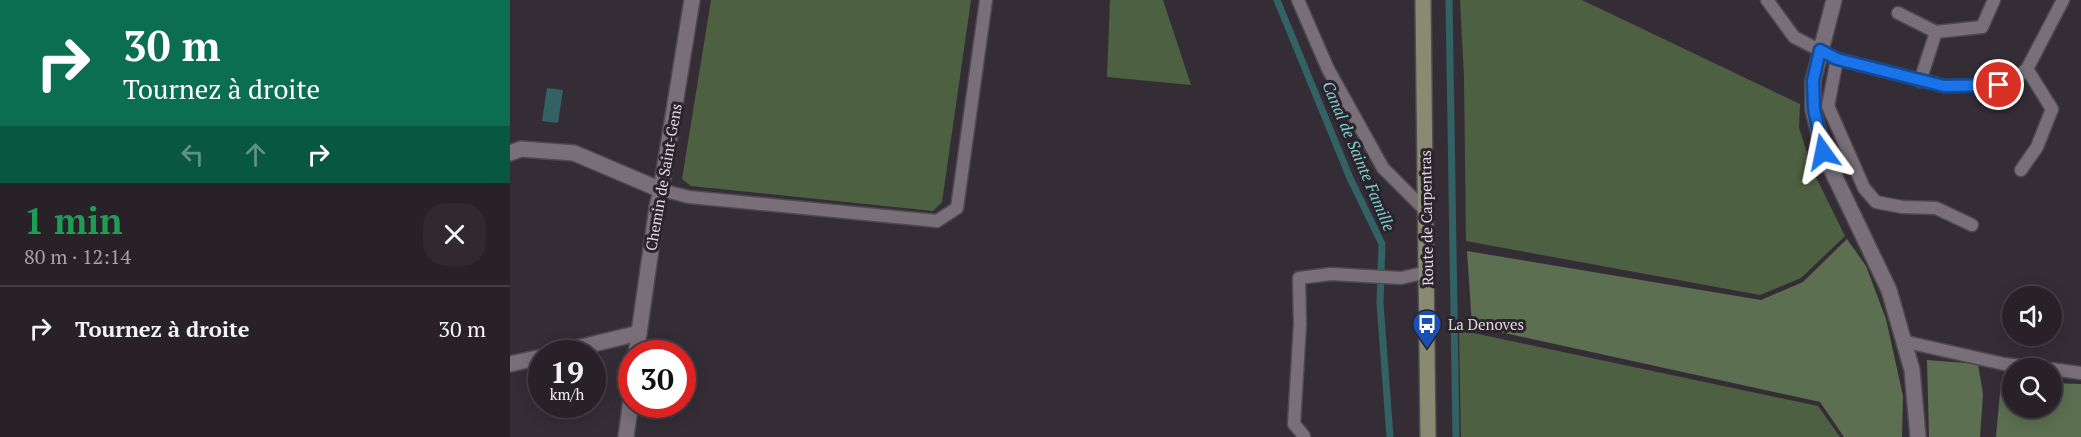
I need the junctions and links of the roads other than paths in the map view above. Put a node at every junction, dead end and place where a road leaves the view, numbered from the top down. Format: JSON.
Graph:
{"nodes":[{"id":1,"x":692,"y":0,"type":"edge"},
{"id":2,"x":986,"y":0,"type":"edge"},
{"id":3,"x":1298,"y":0,"type":"edge"},
{"id":4,"x":1423,"y":0,"type":"edge"},
{"id":5,"x":1767,"y":0,"type":"edge"},
{"id":6,"x":1834,"y":0,"type":"edge"},
{"id":7,"x":1995,"y":0,"type":"edge"},
{"id":8,"x":2063,"y":0,"type":"edge"},
{"id":9,"x":1898,"y":13,"type":"dead end"},
{"id":10,"x":1936,"y":32,"type":"junction"},
{"id":11,"x":1820,"y":50,"type":"junction"},
{"id":12,"x":1837,"y":59,"type":"junction"},
{"id":13,"x":2027,"y":69,"type":"junction"},
{"id":14,"x":1920,"y":81,"type":"junction"},
{"id":15,"x":510,"y":153,"type":"edge"},
{"id":16,"x":2020,"y":170,"type":"dead end"},
{"id":17,"x":661,"y":190,"type":"junction"},
{"id":18,"x":1426,"y":212,"type":"junction"},
{"id":19,"x":1972,"y":225,"type":"dead end"},
{"id":20,"x":1427,"y":272,"type":"junction"},
{"id":21,"x":639,"y":333,"type":"junction"},
{"id":22,"x":638,"y":340,"type":"edge"},
{"id":23,"x":606,"y":341,"type":"edge"},
{"id":24,"x":1911,"y":343,"type":"dead end"},
{"id":25,"x":528,"y":360,"type":"edge"},
{"id":26,"x":510,"y":364,"type":"edge"},
{"id":27,"x":2002,"y":364,"type":"edge"},
{"id":28,"x":2062,"y":371,"type":"edge"},
{"id":29,"x":2081,"y":373,"type":"edge"},
{"id":30,"x":629,"y":418,"type":"edge"},
{"id":31,"x":1304,"y":436,"type":"edge"},
{"id":32,"x":626,"y":437,"type":"edge"},
{"id":33,"x":1428,"y":437,"type":"edge"},
{"id":34,"x":1918,"y":437,"type":"edge"}],
"edges":[{"from":1,"to":17,"type":"street","name":"Chemin de Saint-Gens"},
{"from":2,"to":17,"type":"lane"},
{"from":3,"to":18,"type":"lane"},
{"from":4,"to":18,"type":"main road","name":"Route de Carpentras"},
{"from":5,"to":11,"type":"lane"},
{"from":6,"to":11,"type":"street"},
{"from":7,"to":10,"type":"lane"},
{"from":8,"to":13,"type":"lane"},
{"from":9,"to":10,"type":"lane"},
{"from":10,"to":14,"type":"lane"},
{"from":11,"to":12,"type":"lane"},
{"from":11,"to":34,"type":"street"},
{"from":12,"to":14,"type":"lane"},
{"from":12,"to":19,"type":"lane"},
{"from":13,"to":14,"type":"lane"},
{"from":13,"to":16,"type":"lane"},
{"from":15,"to":17,"type":"street"},
{"from":17,"to":21,"type":"street","name":"Chemin de Saint-Gens"},
{"from":18,"to":20,"type":"main road","name":"Route de Carpentras"},
{"from":20,"to":31,"type":"lane"},
{"from":20,"to":33,"type":"main road","name":"Route de Carpentras"},
{"from":21,"to":22,"type":"street","name":"Chemin de Saint-Gens"},
{"from":21,"to":23,"type":"street"},
{"from":24,"to":27,"type":"lane"},
{"from":25,"to":26,"type":"street"},
{"from":28,"to":29,"type":"lane"},
{"from":30,"to":32,"type":"street"}]}
